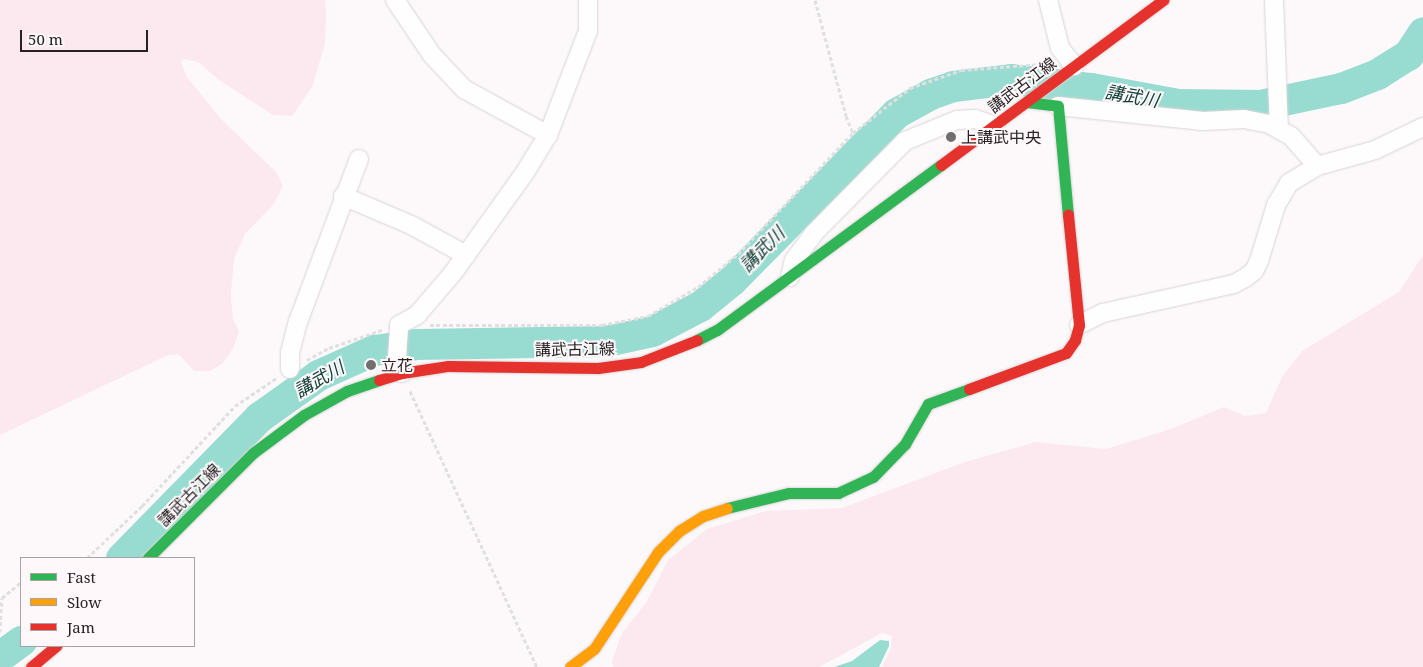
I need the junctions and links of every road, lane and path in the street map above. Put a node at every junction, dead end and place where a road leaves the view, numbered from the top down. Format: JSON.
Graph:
{"nodes":[{"id":1,"x":395,"y":0,"type":"edge"},
{"id":2,"x":588,"y":0,"type":"edge"},
{"id":3,"x":815,"y":0,"type":"edge"},
{"id":4,"x":1048,"y":0,"type":"edge"},
{"id":5,"x":1163,"y":0,"type":"edge"},
{"id":6,"x":1274,"y":0,"type":"edge"},
{"id":7,"x":1069,"y":69,"type":"junction"},
{"id":8,"x":1027,"y":102,"type":"junction"},
{"id":9,"x":1058,"y":106,"type":"junction"},
{"id":10,"x":1278,"y":122,"type":"junction"},
{"id":11,"x":994,"y":126,"type":"junction"},
{"id":12,"x":1423,"y":127,"type":"edge"},
{"id":13,"x":853,"y":133,"type":"junction"},
{"id":14,"x":548,"y":135,"type":"junction"},
{"id":15,"x":359,"y":159,"type":"dead end"},
{"id":16,"x":1317,"y":166,"type":"junction"},
{"id":17,"x":343,"y":196,"type":"junction"},
{"id":18,"x":466,"y":255,"type":"junction"},
{"id":19,"x":790,"y":278,"type":"junction"},
{"id":20,"x":1079,"y":325,"type":"junction"},
{"id":21,"x":398,"y":329,"type":"junction"},
{"id":22,"x":399,"y":365,"type":"junction"},
{"id":23,"x":290,"y":369,"type":"junction"},
{"id":24,"x":87,"y":557,"type":"edge"},
{"id":25,"x":149,"y":557,"type":"edge"},
{"id":26,"x":20,"y":583,"type":"edge"},
{"id":27,"x":0,"y":632,"type":"edge"},
{"id":28,"x":55,"y":647,"type":"edge"},
{"id":29,"x":32,"y":667,"type":"edge"},
{"id":30,"x":537,"y":667,"type":"edge"},
{"id":31,"x":570,"y":667,"type":"edge"}],
"edges":[{"from":1,"to":14,"type":"street"},
{"from":2,"to":14,"type":"street"},
{"from":3,"to":13,"type":"path"},
{"from":4,"to":7,"type":"street"},
{"from":5,"to":7,"type":"main road","name":"講武古江線"},
{"from":6,"to":10,"type":"street"},
{"from":7,"to":8,"type":"main road","name":"講武古江線"},
{"from":7,"to":13,"type":"path"},
{"from":8,"to":9,"type":"main road"},
{"from":8,"to":11,"type":"main road","name":"講武古江線"},
{"from":9,"to":10,"type":"street"},
{"from":9,"to":20,"type":"main road"},
{"from":10,"to":16,"type":"street"},
{"from":11,"to":19,"type":"main road","name":"講武古江線"},
{"from":11,"to":19,"type":"street"},
{"from":12,"to":16,"type":"street"},
{"from":13,"to":21,"type":"path"},
{"from":14,"to":18,"type":"street"},
{"from":15,"to":17,"type":"street"},
{"from":16,"to":20,"type":"street"},
{"from":17,"to":18,"type":"street"},
{"from":17,"to":23,"type":"street"},
{"from":18,"to":21,"type":"street"},
{"from":19,"to":22,"type":"main road","name":"講武古江線"},
{"from":20,"to":31,"type":"main road"},
{"from":21,"to":22,"type":"street"},
{"from":21,"to":23,"type":"path"},
{"from":22,"to":25,"type":"main road","name":"講武古江線"},
{"from":22,"to":30,"type":"path"},
{"from":23,"to":24,"type":"path"},
{"from":26,"to":27,"type":"path"},
{"from":28,"to":29,"type":"main road"}]}
